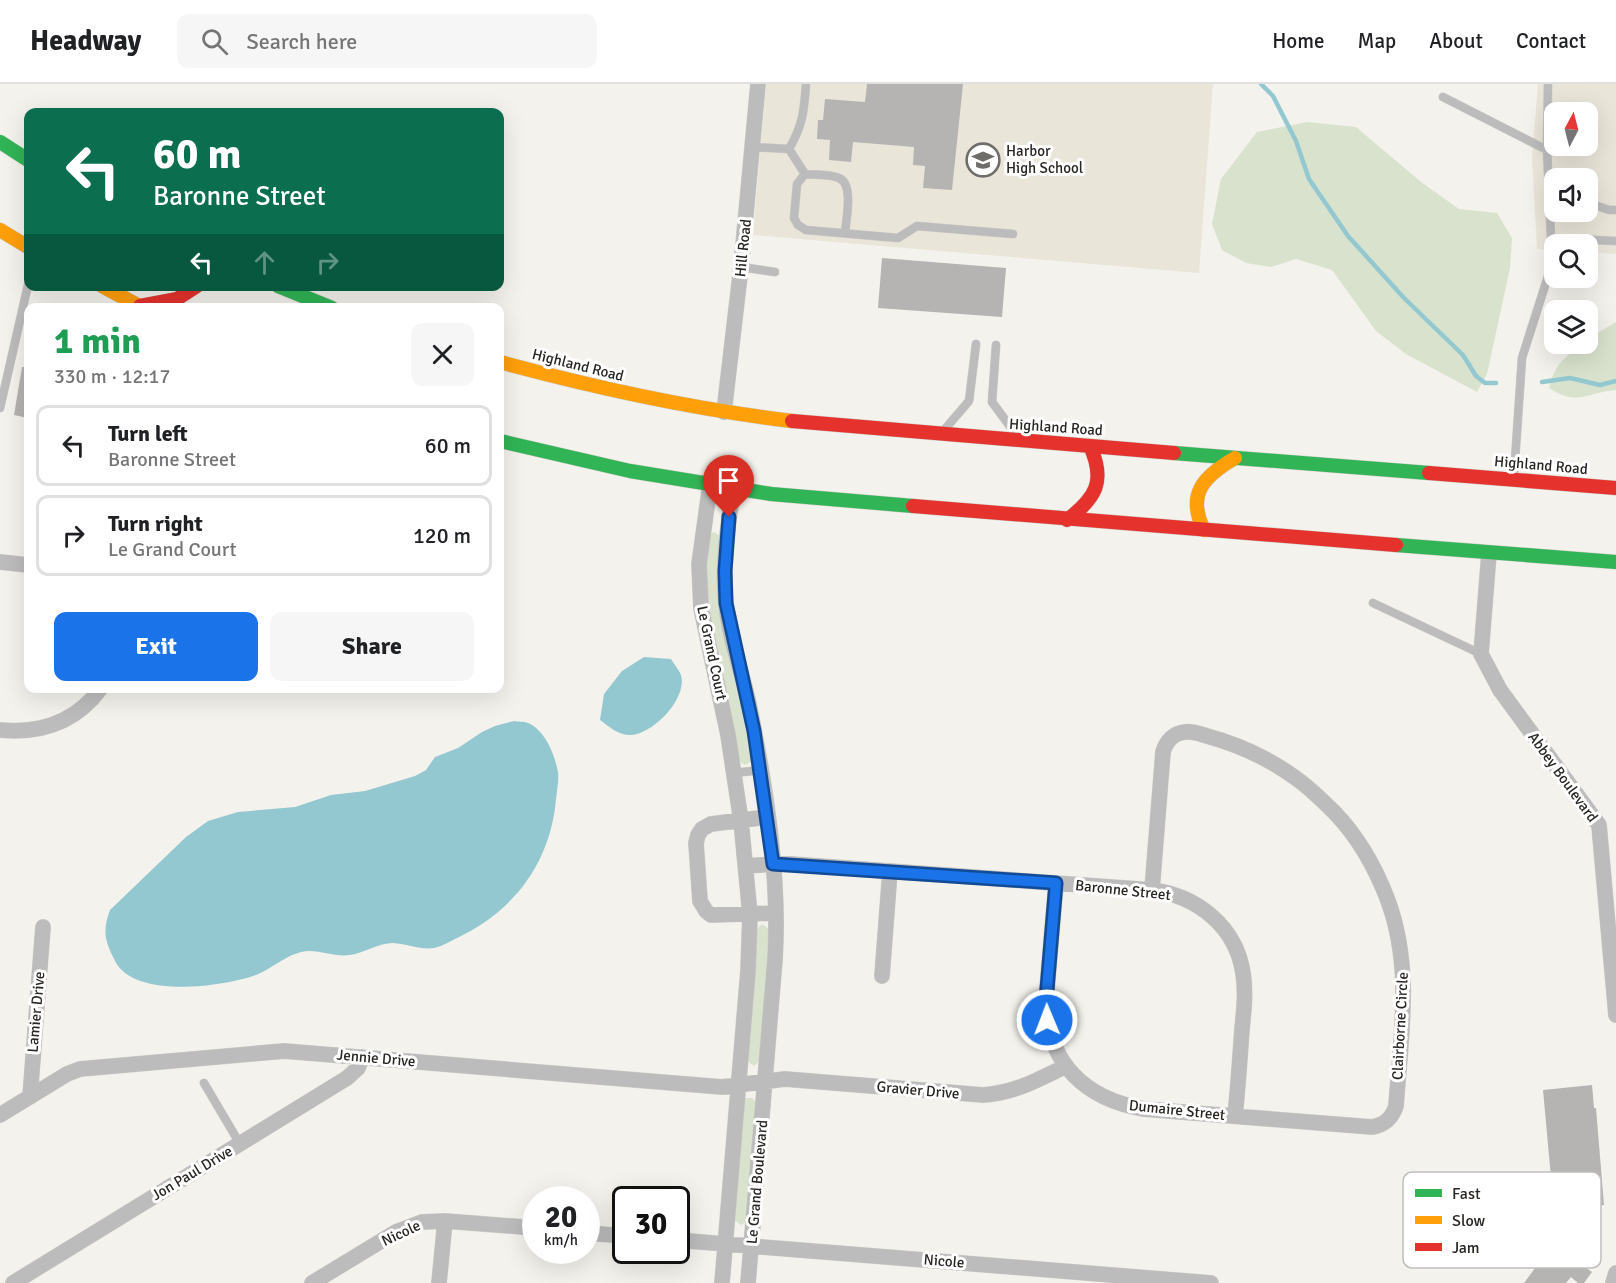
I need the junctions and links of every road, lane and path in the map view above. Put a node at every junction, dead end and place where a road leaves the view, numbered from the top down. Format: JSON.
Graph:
{"nodes":[{"id":1,"x":758,"y":84,"type":"edge"},
{"id":2,"x":806,"y":84,"type":"edge"},
{"id":3,"x":1548,"y":84,"type":"edge"},
{"id":4,"x":1443,"y":97,"type":"dead end"},
{"id":5,"x":1548,"y":102,"type":"edge"},
{"id":6,"x":0,"y":142,"type":"edge"},
{"id":7,"x":752,"y":147,"type":"junction"},
{"id":8,"x":1544,"y":148,"type":"edge"},
{"id":9,"x":789,"y":149,"type":"junction"},
{"id":10,"x":1547,"y":156,"type":"edge"},
{"id":11,"x":24,"y":157,"type":"edge"},
{"id":12,"x":805,"y":174,"type":"junction"},
{"id":13,"x":1598,"y":205,"type":"edge"},
{"id":14,"x":1616,"y":210,"type":"edge"},
{"id":15,"x":0,"y":230,"type":"edge"},
{"id":16,"x":845,"y":233,"type":"junction"},
{"id":17,"x":1013,"y":234,"type":"dead end"},
{"id":18,"x":1551,"y":234,"type":"edge"},
{"id":19,"x":1598,"y":241,"type":"edge"},
{"id":20,"x":1616,"y":242,"type":"edge"},
{"id":21,"x":24,"y":245,"type":"edge"},
{"id":22,"x":741,"y":267,"type":"junction"},
{"id":23,"x":775,"y":272,"type":"dead end"},
{"id":24,"x":1544,"y":288,"type":"edge"},
{"id":25,"x":27,"y":291,"type":"edge"},
{"id":26,"x":112,"y":291,"type":"edge"},
{"id":27,"x":192,"y":291,"type":"edge"},
{"id":28,"x":290,"y":291,"type":"edge"},
{"id":29,"x":134,"y":303,"type":"edge"},
{"id":30,"x":166,"y":303,"type":"edge"},
{"id":31,"x":320,"y":303,"type":"edge"},
{"id":32,"x":976,"y":344,"type":"dead end"},
{"id":33,"x":996,"y":345,"type":"dead end"},
{"id":34,"x":504,"y":363,"type":"edge"},
{"id":35,"x":0,"y":408,"type":"edge"},
{"id":36,"x":724,"y":412,"type":"junction"},
{"id":37,"x":940,"y":435,"type":"junction"},
{"id":38,"x":504,"y":442,"type":"edge"},
{"id":39,"x":1022,"y":442,"type":"junction"},
{"id":40,"x":1090,"y":446,"type":"junction"},
{"id":41,"x":1235,"y":458,"type":"junction"},
{"id":42,"x":1514,"y":479,"type":"junction"},
{"id":43,"x":710,"y":485,"type":"junction"},
{"id":44,"x":1616,"y":488,"type":"edge"},
{"id":45,"x":734,"y":489,"type":"junction"},
{"id":46,"x":1067,"y":520,"type":"junction"},
{"id":47,"x":1204,"y":530,"type":"junction"},
{"id":48,"x":1489,"y":553,"type":"junction"},
{"id":49,"x":0,"y":562,"type":"edge"},
{"id":50,"x":1616,"y":562,"type":"edge"},
{"id":51,"x":24,"y":565,"type":"edge"},
{"id":52,"x":1373,"y":603,"type":"dead end"},
{"id":53,"x":1481,"y":654,"type":"junction"},
{"id":54,"x":97,"y":693,"type":"edge"},
{"id":55,"x":0,"y":730,"type":"edge"},
{"id":56,"x":760,"y":770,"type":"junction"},
{"id":57,"x":734,"y":773,"type":"junction"},
{"id":58,"x":767,"y":817,"type":"junction"},
{"id":59,"x":741,"y":821,"type":"junction"},
{"id":60,"x":1608,"y":850,"type":"edge"},
{"id":61,"x":773,"y":864,"type":"junction"},
{"id":62,"x":746,"y":866,"type":"junction"},
{"id":63,"x":890,"y":871,"type":"junction"},
{"id":64,"x":1056,"y":883,"type":"junction"},
{"id":65,"x":1152,"y":890,"type":"junction"},
{"id":66,"x":776,"y":913,"type":"junction"},
{"id":67,"x":750,"y":915,"type":"junction"},
{"id":68,"x":43,"y":927,"type":"dead end"},
{"id":69,"x":882,"y":976,"type":"dead end"},
{"id":70,"x":1616,"y":1015,"type":"edge"},
{"id":71,"x":362,"y":1057,"type":"junction"},
{"id":72,"x":1065,"y":1066,"type":"junction"},
{"id":73,"x":765,"y":1082,"type":"junction"},
{"id":74,"x":204,"y":1083,"type":"dead end"},
{"id":75,"x":738,"y":1085,"type":"junction"},
{"id":76,"x":30,"y":1097,"type":"junction"},
{"id":77,"x":0,"y":1115,"type":"edge"},
{"id":78,"x":1235,"y":1116,"type":"junction"},
{"id":79,"x":1380,"y":1125,"type":"joint"},
{"id":80,"x":240,"y":1144,"type":"junction"},
{"id":81,"x":445,"y":1221,"type":"junction"},
{"id":82,"x":522,"y":1227,"type":"edge"},
{"id":83,"x":690,"y":1241,"type":"edge"},
{"id":84,"x":725,"y":1244,"type":"junction"},
{"id":85,"x":752,"y":1246,"type":"junction"},
{"id":86,"x":1616,"y":1273,"type":"edge"},
{"id":87,"x":13,"y":1283,"type":"edge"},
{"id":88,"x":312,"y":1283,"type":"edge"},
{"id":89,"x":439,"y":1283,"type":"edge"},
{"id":90,"x":722,"y":1283,"type":"edge"},
{"id":91,"x":748,"y":1283,"type":"edge"},
{"id":92,"x":1211,"y":1283,"type":"edge"},
{"id":93,"x":1613,"y":1283,"type":"edge"}],
"edges":[{"from":1,"to":7,"type":"street","name":"Hill Road"},
{"from":2,"to":9,"type":"lane"},
{"from":3,"to":5,"type":"lane"},
{"from":4,"to":8,"type":"lane"},
{"from":6,"to":11,"type":"highway"},
{"from":7,"to":9,"type":"lane"},
{"from":7,"to":22,"type":"street","name":"Hill Road"},
{"from":9,"to":12,"type":"lane"},
{"from":10,"to":18,"type":"lane"},
{"from":12,"to":16,"type":"lane"},
{"from":12,"to":16,"type":"lane"},
{"from":13,"to":14,"type":"lane"},
{"from":15,"to":21,"type":"highway"},
{"from":16,"to":17,"type":"lane"},
{"from":19,"to":20,"type":"lane"},
{"from":22,"to":23,"type":"lane"},
{"from":22,"to":36,"type":"street","name":"Hill Road"},
{"from":24,"to":42,"type":"lane"},
{"from":25,"to":35,"type":"lane"},
{"from":26,"to":29,"type":"highway"},
{"from":27,"to":30,"type":"highway"},
{"from":28,"to":31,"type":"highway"},
{"from":32,"to":37,"type":"lane"},
{"from":33,"to":39,"type":"lane"},
{"from":34,"to":36,"type":"highway","name":"Highland Road"},
{"from":36,"to":37,"type":"highway","name":"Highland Road"},
{"from":37,"to":39,"type":"highway","name":"Highland Road"},
{"from":38,"to":43,"type":"highway"},
{"from":39,"to":40,"type":"highway","name":"Highland Road"},
{"from":40,"to":41,"type":"highway","name":"Highland Road"},
{"from":40,"to":46,"type":"highway"},
{"from":41,"to":42,"type":"highway","name":"Highland Road"},
{"from":41,"to":47,"type":"highway"},
{"from":42,"to":44,"type":"highway","name":"Highland Road"},
{"from":43,"to":45,"type":"highway"},
{"from":43,"to":57,"type":"street","name":"Le Grand Court"},
{"from":45,"to":46,"type":"highway"},
{"from":45,"to":56,"type":"street","name":"Le Grand Court"},
{"from":46,"to":47,"type":"highway"},
{"from":47,"to":48,"type":"highway"},
{"from":48,"to":50,"type":"highway"},
{"from":48,"to":53,"type":"street"},
{"from":49,"to":51,"type":"street"},
{"from":52,"to":53,"type":"lane"},
{"from":53,"to":60,"type":"street","name":"Abbey Boulevard"},
{"from":54,"to":55,"type":"street"},
{"from":56,"to":57,"type":"lane"},
{"from":56,"to":58,"type":"street","name":"Le Grand Court"},
{"from":57,"to":59,"type":"street","name":"Le Grand Court"},
{"from":58,"to":59,"type":"street"},
{"from":58,"to":61,"type":"street","name":"Le Grand Court"},
{"from":59,"to":62,"type":"street","name":"Le Grand Court"},
{"from":59,"to":67,"type":"street"},
{"from":60,"to":70,"type":"street","name":"Abbey Boulevard"},
{"from":61,"to":62,"type":"street","name":"Baronne Street"},
{"from":61,"to":63,"type":"street","name":"Baronne Street"},
{"from":61,"to":66,"type":"street","name":"Le Grand Court"},
{"from":62,"to":67,"type":"street","name":"Le Grand Court"},
{"from":63,"to":64,"type":"street","name":"Baronne Street"},
{"from":63,"to":69,"type":"street"},
{"from":64,"to":65,"type":"street","name":"Baronne Street"},
{"from":64,"to":72,"type":"street","name":"Dumaire Street"},
{"from":65,"to":78,"type":"street","name":"Baronne Street"},
{"from":65,"to":79,"type":"street","name":"Clairborne Circle"},
{"from":66,"to":67,"type":"street"},
{"from":66,"to":73,"type":"street","name":"Le Grand Court"},
{"from":67,"to":75,"type":"street","name":"Le Grand Court"},
{"from":68,"to":76,"type":"street","name":"Lamier Drive"},
{"from":71,"to":75,"type":"street","name":"Jennie Drive"},
{"from":71,"to":76,"type":"street","name":"Jennie Drive"},
{"from":71,"to":80,"type":"street","name":"Jon Paul Drive"},
{"from":72,"to":73,"type":"street","name":"Gravier Drive"},
{"from":72,"to":78,"type":"street","name":"Dumaire Street"},
{"from":73,"to":75,"type":"street","name":"Jennie Drive"},
{"from":73,"to":85,"type":"street","name":"Le Grand Boulevard"},
{"from":74,"to":80,"type":"lane"},
{"from":75,"to":84,"type":"street","name":"Le Grand Boulevard"},
{"from":76,"to":77,"type":"street","name":"Jennie Drive"},
{"from":78,"to":79,"type":"street","name":"Dumaire Street"},
{"from":80,"to":87,"type":"street","name":"Jon Paul Drive"},
{"from":81,"to":82,"type":"street","name":"Nicole"},
{"from":81,"to":88,"type":"street","name":"Nicole"},
{"from":81,"to":89,"type":"street"},
{"from":83,"to":84,"type":"street","name":"Nicole"},
{"from":84,"to":85,"type":"street","name":"Nicole"},
{"from":84,"to":90,"type":"street","name":"Le Grand Boulevard"},
{"from":85,"to":91,"type":"street","name":"Le Grand Boulevard"},
{"from":85,"to":92,"type":"street","name":"Nicole"},
{"from":86,"to":93,"type":"street"}]}
